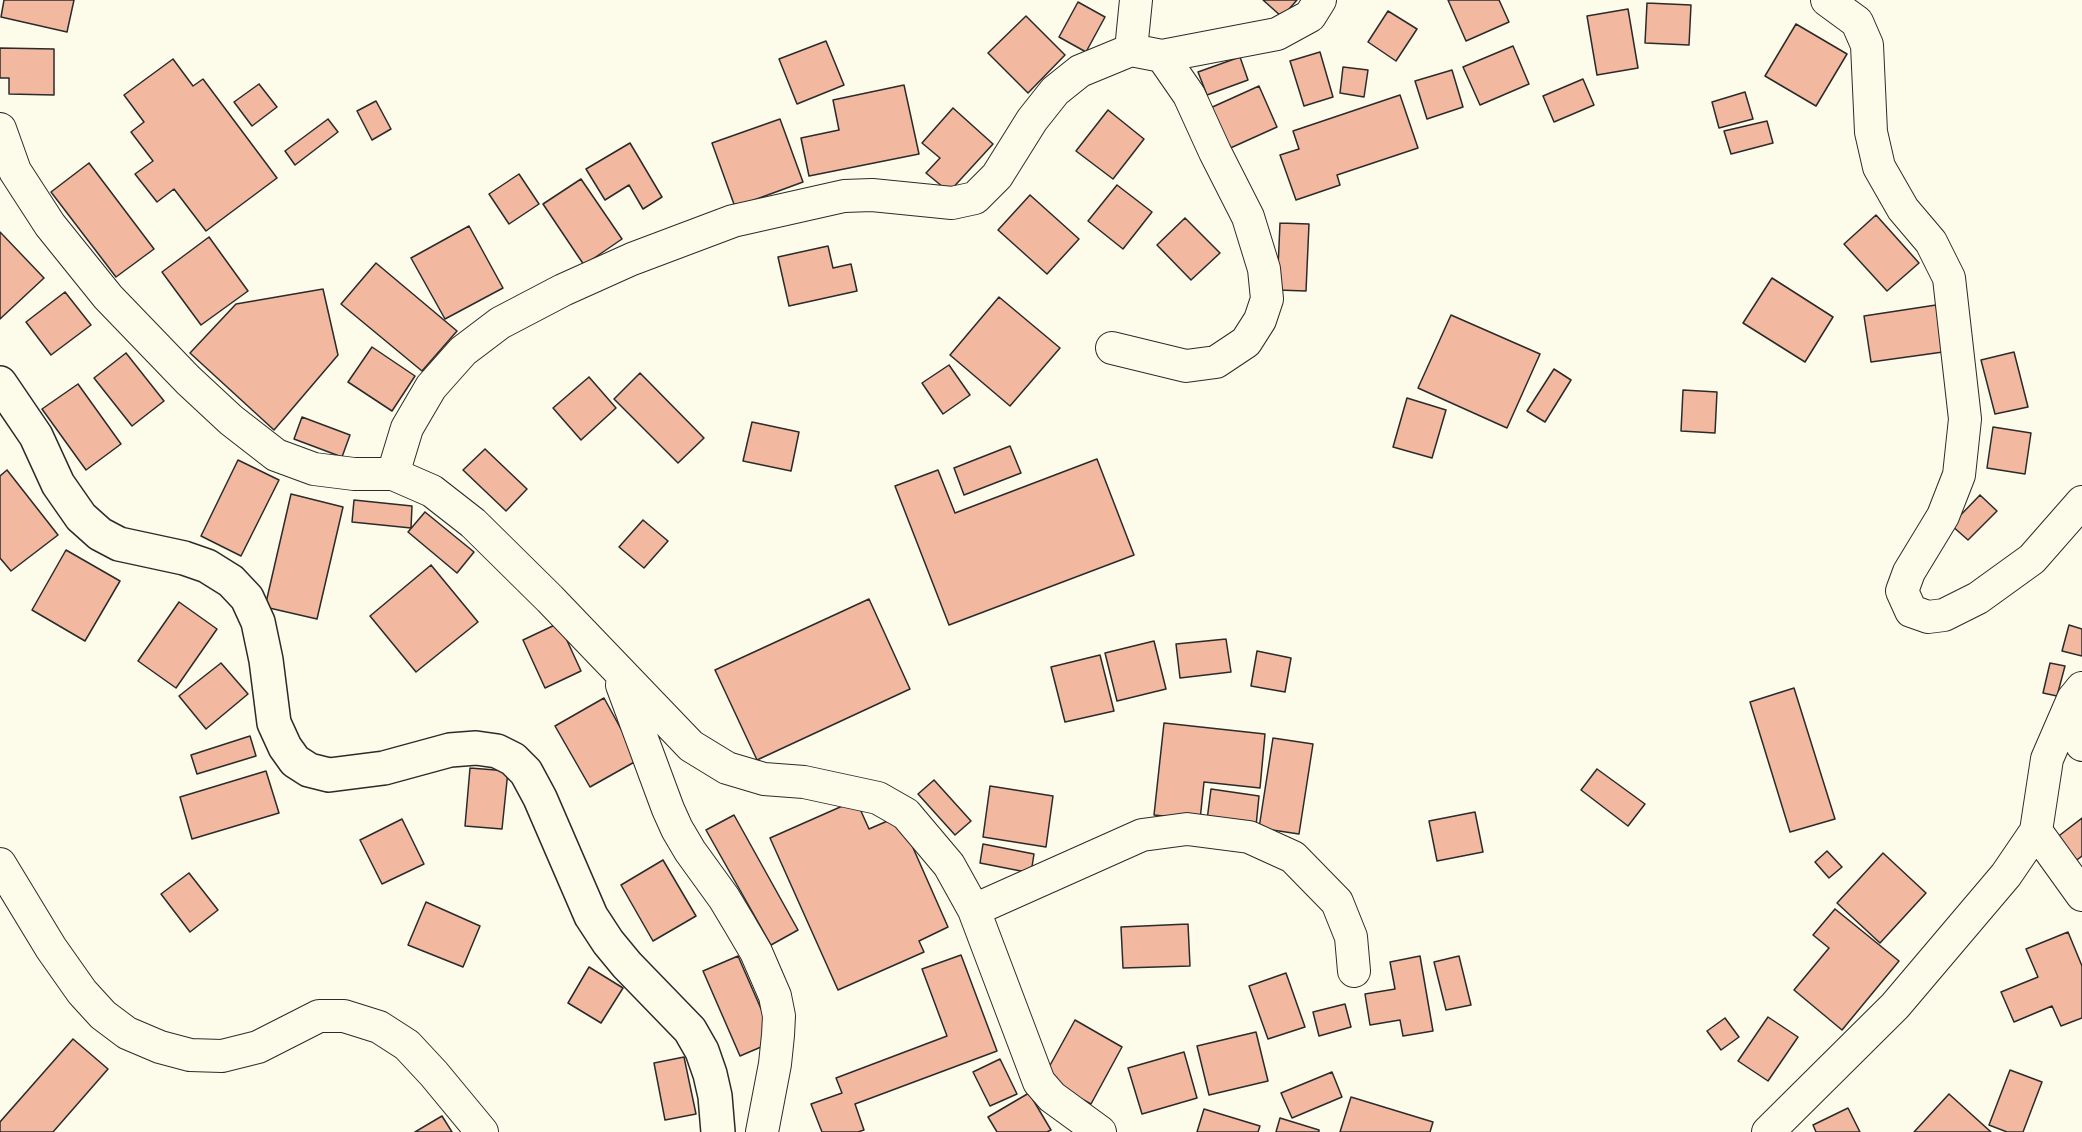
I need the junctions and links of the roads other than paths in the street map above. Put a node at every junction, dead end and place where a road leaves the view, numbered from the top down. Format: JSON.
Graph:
{"nodes":[{"id":1,"x":1136,"y":0,"type":"edge"},
{"id":2,"x":1320,"y":0,"type":"edge"},
{"id":3,"x":1827,"y":0,"type":"edge"},
{"id":4,"x":1131,"y":50,"type":"junction"},
{"id":5,"x":1162,"y":56,"type":"junction"},
{"id":6,"x":0,"y":129,"type":"edge"},
{"id":7,"x":1112,"y":348,"type":"dead end"},
{"id":8,"x":0,"y":383,"type":"edge"},
{"id":9,"x":393,"y":474,"type":"junction"},
{"id":10,"x":2082,"y":502,"type":"edge"},
{"id":11,"x":616,"y":670,"type":"junction"},
{"id":12,"x":2077,"y":694,"type":"edge"},
{"id":13,"x":2082,"y":745,"type":"edge"},
{"id":14,"x":2036,"y":831,"type":"junction"},
{"id":15,"x":0,"y":864,"type":"edge"},
{"id":16,"x":2082,"y":894,"type":"edge"},
{"id":17,"x":974,"y":910,"type":"junction"},
{"id":18,"x":1354,"y":971,"type":"dead end"},
{"id":19,"x":482,"y":1132,"type":"edge"},
{"id":20,"x":718,"y":1132,"type":"edge"},
{"id":21,"x":762,"y":1132,"type":"edge"},
{"id":22,"x":1100,"y":1132,"type":"edge"},
{"id":23,"x":1768,"y":1132,"type":"edge"}],
"edges":[{"from":1,"to":4,"type":"street"},
{"from":2,"to":5,"type":"street"},
{"from":3,"to":10,"type":"street"},
{"from":4,"to":5,"type":"street"},
{"from":4,"to":9,"type":"street"},
{"from":5,"to":7,"type":"street"},
{"from":6,"to":9,"type":"street"},
{"from":8,"to":20,"type":"street"},
{"from":9,"to":11,"type":"street"},
{"from":11,"to":17,"type":"street"},
{"from":11,"to":21,"type":"street"},
{"from":12,"to":13,"type":"street"},
{"from":12,"to":14,"type":"street"},
{"from":14,"to":16,"type":"street"},
{"from":14,"to":23,"type":"street"},
{"from":15,"to":19,"type":"street"},
{"from":17,"to":18,"type":"street"},
{"from":17,"to":22,"type":"street"}]}
